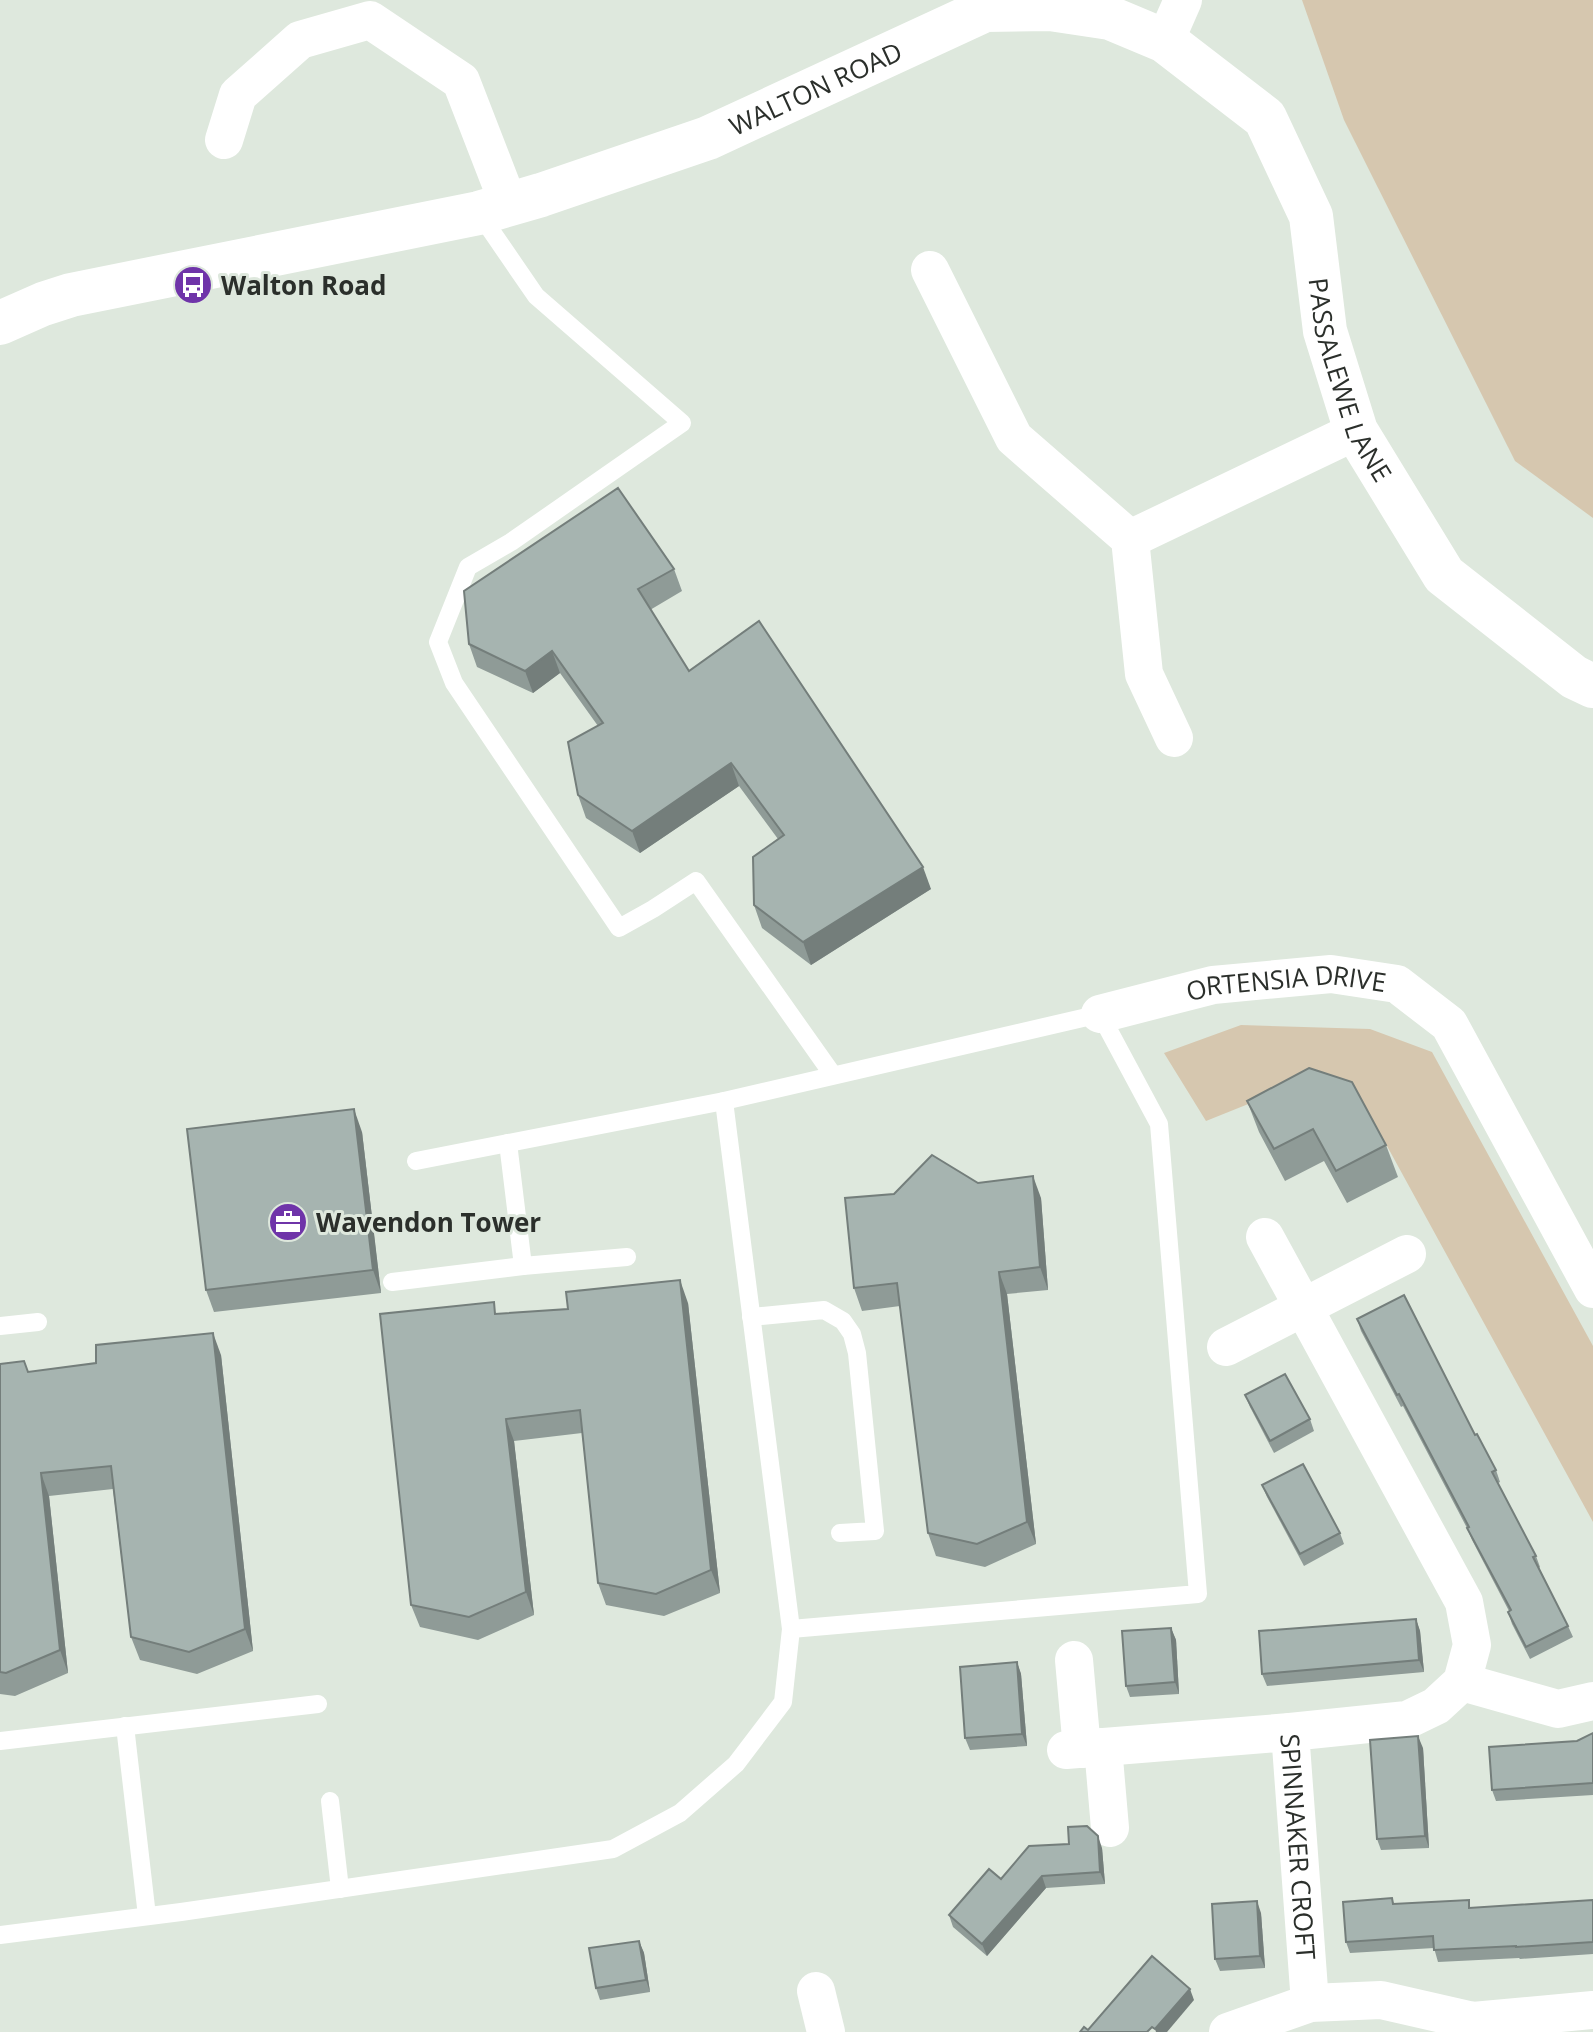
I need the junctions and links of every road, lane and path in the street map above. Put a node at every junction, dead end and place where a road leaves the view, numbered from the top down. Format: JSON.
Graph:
{"nodes":[{"id":1,"x":1183,"y":0,"type":"edge"},
{"id":2,"x":983,"y":5,"type":"edge"},
{"id":3,"x":1165,"y":41,"type":"junction"},
{"id":4,"x":224,"y":140,"type":"dead end"},
{"id":5,"x":494,"y":209,"type":"junction"},
{"id":6,"x":930,"y":270,"type":"dead end"},
{"id":7,"x":0,"y":323,"type":"edge"},
{"id":8,"x":1356,"y":431,"type":"junction"},
{"id":9,"x":1130,"y":539,"type":"junction"},
{"id":10,"x":1593,"y":686,"type":"edge"},
{"id":11,"x":1174,"y":738,"type":"dead end"},
{"id":12,"x":1100,"y":1014,"type":"junction"},
{"id":13,"x":833,"y":1075,"type":"junction"},
{"id":14,"x":724,"y":1101,"type":"junction"},
{"id":15,"x":508,"y":1143,"type":"junction"},
{"id":16,"x":416,"y":1161,"type":"dead end"},
{"id":17,"x":1265,"y":1237,"type":"dead end"},
{"id":18,"x":1407,"y":1254,"type":"dead end"},
{"id":19,"x":627,"y":1257,"type":"dead end"},
{"id":20,"x":523,"y":1266,"type":"junction"},
{"id":21,"x":392,"y":1282,"type":"dead end"},
{"id":22,"x":1593,"y":1289,"type":"edge"},
{"id":23,"x":1303,"y":1307,"type":"junction"},
{"id":24,"x":751,"y":1317,"type":"junction"},
{"id":25,"x":38,"y":1322,"type":"dead end"},
{"id":26,"x":0,"y":1326,"type":"edge"},
{"id":27,"x":1226,"y":1347,"type":"dead end"},
{"id":28,"x":840,"y":1533,"type":"dead end"},
{"id":29,"x":791,"y":1629,"type":"junction"},
{"id":30,"x":1074,"y":1660,"type":"dead end"},
{"id":31,"x":1462,"y":1682,"type":"junction"},
{"id":32,"x":1593,"y":1701,"type":"edge"},
{"id":33,"x":318,"y":1704,"type":"dead end"},
{"id":34,"x":125,"y":1726,"type":"junction"},
{"id":35,"x":1290,"y":1732,"type":"junction"},
{"id":36,"x":0,"y":1741,"type":"edge"},
{"id":37,"x":1084,"y":1749,"type":"junction"},
{"id":38,"x":330,"y":1801,"type":"dead end"},
{"id":39,"x":1110,"y":1828,"type":"dead end"},
{"id":40,"x":340,"y":1889,"type":"junction"},
{"id":41,"x":147,"y":1916,"type":"junction"},
{"id":42,"x":0,"y":1935,"type":"edge"},
{"id":43,"x":816,"y":1991,"type":"dead end"},
{"id":44,"x":1310,"y":2003,"type":"junction"},
{"id":45,"x":1593,"y":2010,"type":"edge"},
{"id":46,"x":826,"y":2032,"type":"edge"},
{"id":47,"x":1228,"y":2032,"type":"edge"}],
"edges":[{"from":1,"to":3,"type":"street"},
{"from":2,"to":3,"type":"street","name":"WALTON ROAD"},
{"from":2,"to":5,"type":"street","name":"WALTON ROAD"},
{"from":3,"to":8,"type":"street","name":"PASSALEWE LANE"},
{"from":4,"to":5,"type":"street"},
{"from":5,"to":7,"type":"street","name":"WALTON ROAD"},
{"from":5,"to":13,"type":"lane"},
{"from":6,"to":9,"type":"street"},
{"from":8,"to":9,"type":"street"},
{"from":8,"to":10,"type":"street","name":"PASSALEWE LANE"},
{"from":9,"to":11,"type":"street"},
{"from":12,"to":13,"type":"lane"},
{"from":12,"to":22,"type":"street","name":"ORTENSIA DRIVE"},
{"from":12,"to":29,"type":"lane"},
{"from":13,"to":14,"type":"lane"},
{"from":14,"to":15,"type":"lane"},
{"from":14,"to":24,"type":"lane"},
{"from":15,"to":16,"type":"lane"},
{"from":15,"to":20,"type":"lane"},
{"from":17,"to":23,"type":"street"},
{"from":18,"to":23,"type":"street"},
{"from":19,"to":20,"type":"lane"},
{"from":20,"to":21,"type":"lane"},
{"from":23,"to":27,"type":"street"},
{"from":23,"to":31,"type":"street"},
{"from":24,"to":28,"type":"lane"},
{"from":24,"to":29,"type":"lane"},
{"from":25,"to":26,"type":"lane"},
{"from":29,"to":40,"type":"lane"},
{"from":30,"to":37,"type":"street"},
{"from":31,"to":32,"type":"street"},
{"from":31,"to":35,"type":"street","name":"SPINNAKER CROFT"},
{"from":33,"to":34,"type":"lane"},
{"from":34,"to":36,"type":"lane"},
{"from":34,"to":41,"type":"lane"},
{"from":35,"to":37,"type":"street"},
{"from":35,"to":44,"type":"street","name":"SPINNAKER CROFT"},
{"from":37,"to":39,"type":"street"},
{"from":38,"to":40,"type":"lane"},
{"from":40,"to":41,"type":"lane"},
{"from":41,"to":42,"type":"lane"},
{"from":43,"to":46,"type":"street"},
{"from":44,"to":45,"type":"street"},
{"from":44,"to":47,"type":"street"}]}
